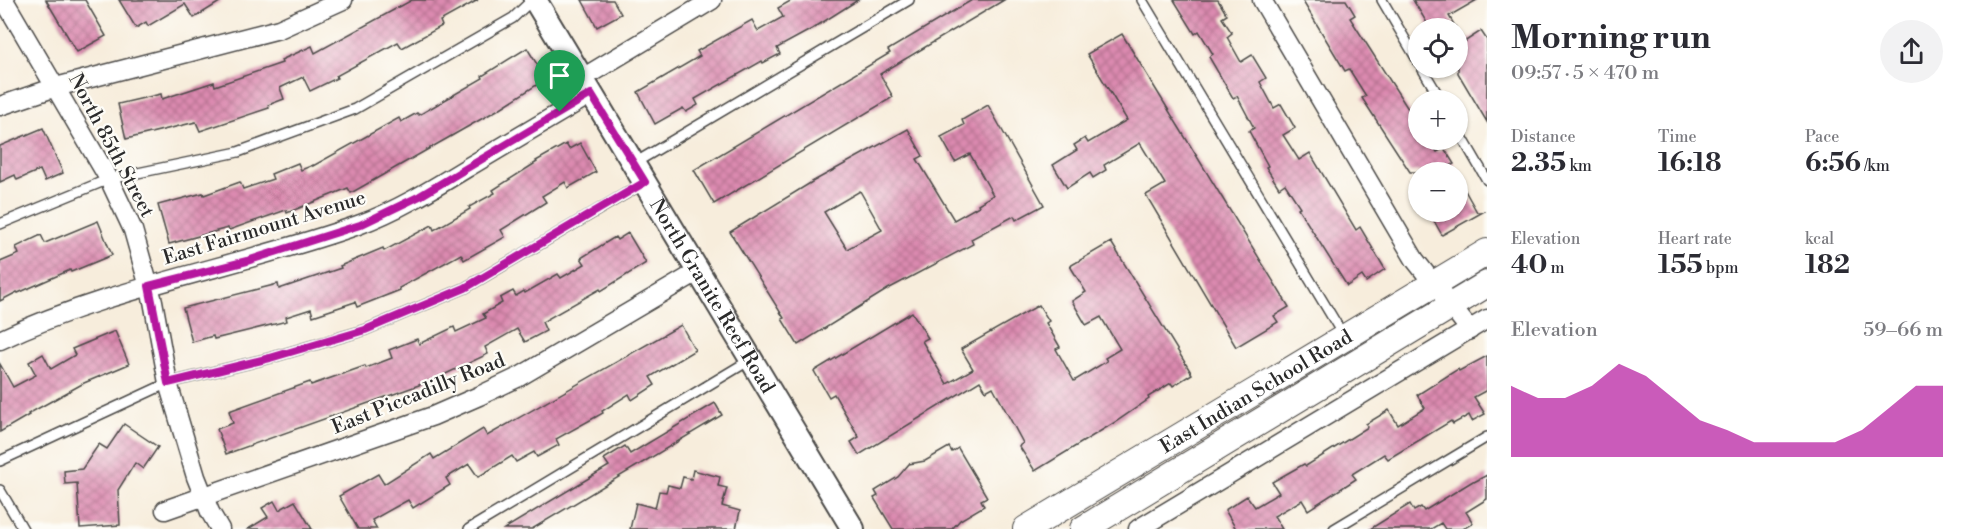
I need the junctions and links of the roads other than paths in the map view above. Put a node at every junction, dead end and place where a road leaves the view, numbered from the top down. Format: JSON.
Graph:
{"nodes":[{"id":1,"x":4,"y":0,"type":"edge"},
{"id":2,"x":343,"y":0,"type":"edge"},
{"id":3,"x":533,"y":0,"type":"edge"},
{"id":4,"x":712,"y":0,"type":"edge"},
{"id":5,"x":909,"y":0,"type":"edge"},
{"id":6,"x":1142,"y":0,"type":"edge"},
{"id":7,"x":1262,"y":0,"type":"edge"},
{"id":8,"x":1382,"y":0,"type":"edge"},
{"id":9,"x":1408,"y":44,"type":"edge"},
{"id":10,"x":56,"y":87,"type":"junction"},
{"id":11,"x":586,"y":87,"type":"junction"},
{"id":12,"x":0,"y":106,"type":"edge"},
{"id":13,"x":1468,"y":147,"type":"edge"},
{"id":14,"x":639,"y":173,"type":"junction"},
{"id":15,"x":108,"y":178,"type":"junction"},
{"id":16,"x":1487,"y":180,"type":"edge"},
{"id":17,"x":0,"y":224,"type":"edge"},
{"id":18,"x":1487,"y":252,"type":"edge"},
{"id":19,"x":699,"y":271,"type":"junction"},
{"id":20,"x":1433,"y":284,"type":"junction"},
{"id":21,"x":1487,"y":284,"type":"edge"},
{"id":22,"x":149,"y":286,"type":"junction"},
{"id":23,"x":1451,"y":306,"type":"junction"},
{"id":24,"x":1487,"y":319,"type":"edge"},
{"id":25,"x":1470,"y":330,"type":"junction"},
{"id":26,"x":1344,"y":337,"type":"junction"},
{"id":27,"x":0,"y":340,"type":"edge"},
{"id":28,"x":752,"y":358,"type":"junction"},
{"id":29,"x":168,"y":383,"type":"junction"},
{"id":30,"x":1487,"y":437,"type":"edge"},
{"id":31,"x":0,"y":461,"type":"edge"},
{"id":32,"x":0,"y":490,"type":"edge"},
{"id":33,"x":204,"y":495,"type":"junction"},
{"id":34,"x":165,"y":510,"type":"dead end"},
{"id":35,"x":23,"y":529,"type":"edge"},
{"id":36,"x":220,"y":529,"type":"edge"},
{"id":37,"x":469,"y":529,"type":"edge"},
{"id":38,"x":853,"y":529,"type":"edge"},
{"id":39,"x":1026,"y":529,"type":"edge"},
{"id":40,"x":1083,"y":529,"type":"edge"},
{"id":41,"x":1138,"y":529,"type":"edge"},
{"id":42,"x":1335,"y":529,"type":"edge"}],
"edges":[{"from":1,"to":10,"type":"street","name":"North 85th Street"},
{"from":2,"to":10,"type":"street"},
{"from":3,"to":11,"type":"street","name":"North Granite Reef Road"},
{"from":3,"to":15,"type":"lane"},
{"from":4,"to":11,"type":"street","name":"East Fairmount Avenue"},
{"from":5,"to":14,"type":"lane"},
{"from":6,"to":26,"type":"lane"},
{"from":7,"to":20,"type":"street"},
{"from":8,"to":9,"type":"lane"},
{"from":10,"to":12,"type":"street"},
{"from":10,"to":15,"type":"street","name":"North 85th Street"},
{"from":11,"to":14,"type":"street","name":"North Granite Reef Road"},
{"from":11,"to":22,"type":"street","name":"East Fairmount Avenue"},
{"from":13,"to":16,"type":"lane"},
{"from":14,"to":19,"type":"street","name":"North Granite Reef Road"},
{"from":14,"to":29,"type":"lane"},
{"from":15,"to":17,"type":"lane"},
{"from":15,"to":22,"type":"street","name":"North 85th Street"},
{"from":18,"to":20,"type":"main road","name":"East Indian School Road"},
{"from":19,"to":28,"type":"street","name":"North Granite Reef Road"},
{"from":19,"to":33,"type":"street","name":"East Piccadilly Road"},
{"from":20,"to":23,"type":"street"},
{"from":20,"to":26,"type":"main road","name":"East Indian School Road"},
{"from":21,"to":23,"type":"main road","name":"East Indian School Road"},
{"from":22,"to":27,"type":"street","name":"East Fairmount Avenue"},
{"from":22,"to":29,"type":"street","name":"North 85th Street"},
{"from":23,"to":25,"type":"street"},
{"from":23,"to":40,"type":"main road","name":"East Indian School Road"},
{"from":24,"to":25,"type":"street"},
{"from":25,"to":41,"type":"street"},
{"from":26,"to":39,"type":"main road","name":"East Indian School Road"},
{"from":28,"to":37,"type":"lane"},
{"from":28,"to":38,"type":"street","name":"North Granite Reef Road"},
{"from":29,"to":31,"type":"lane"},
{"from":29,"to":33,"type":"street","name":"North 85th Street"},
{"from":30,"to":42,"type":"lane"},
{"from":32,"to":35,"type":"lane"},
{"from":33,"to":34,"type":"street"},
{"from":33,"to":36,"type":"street","name":"North 85th Street"}]}
